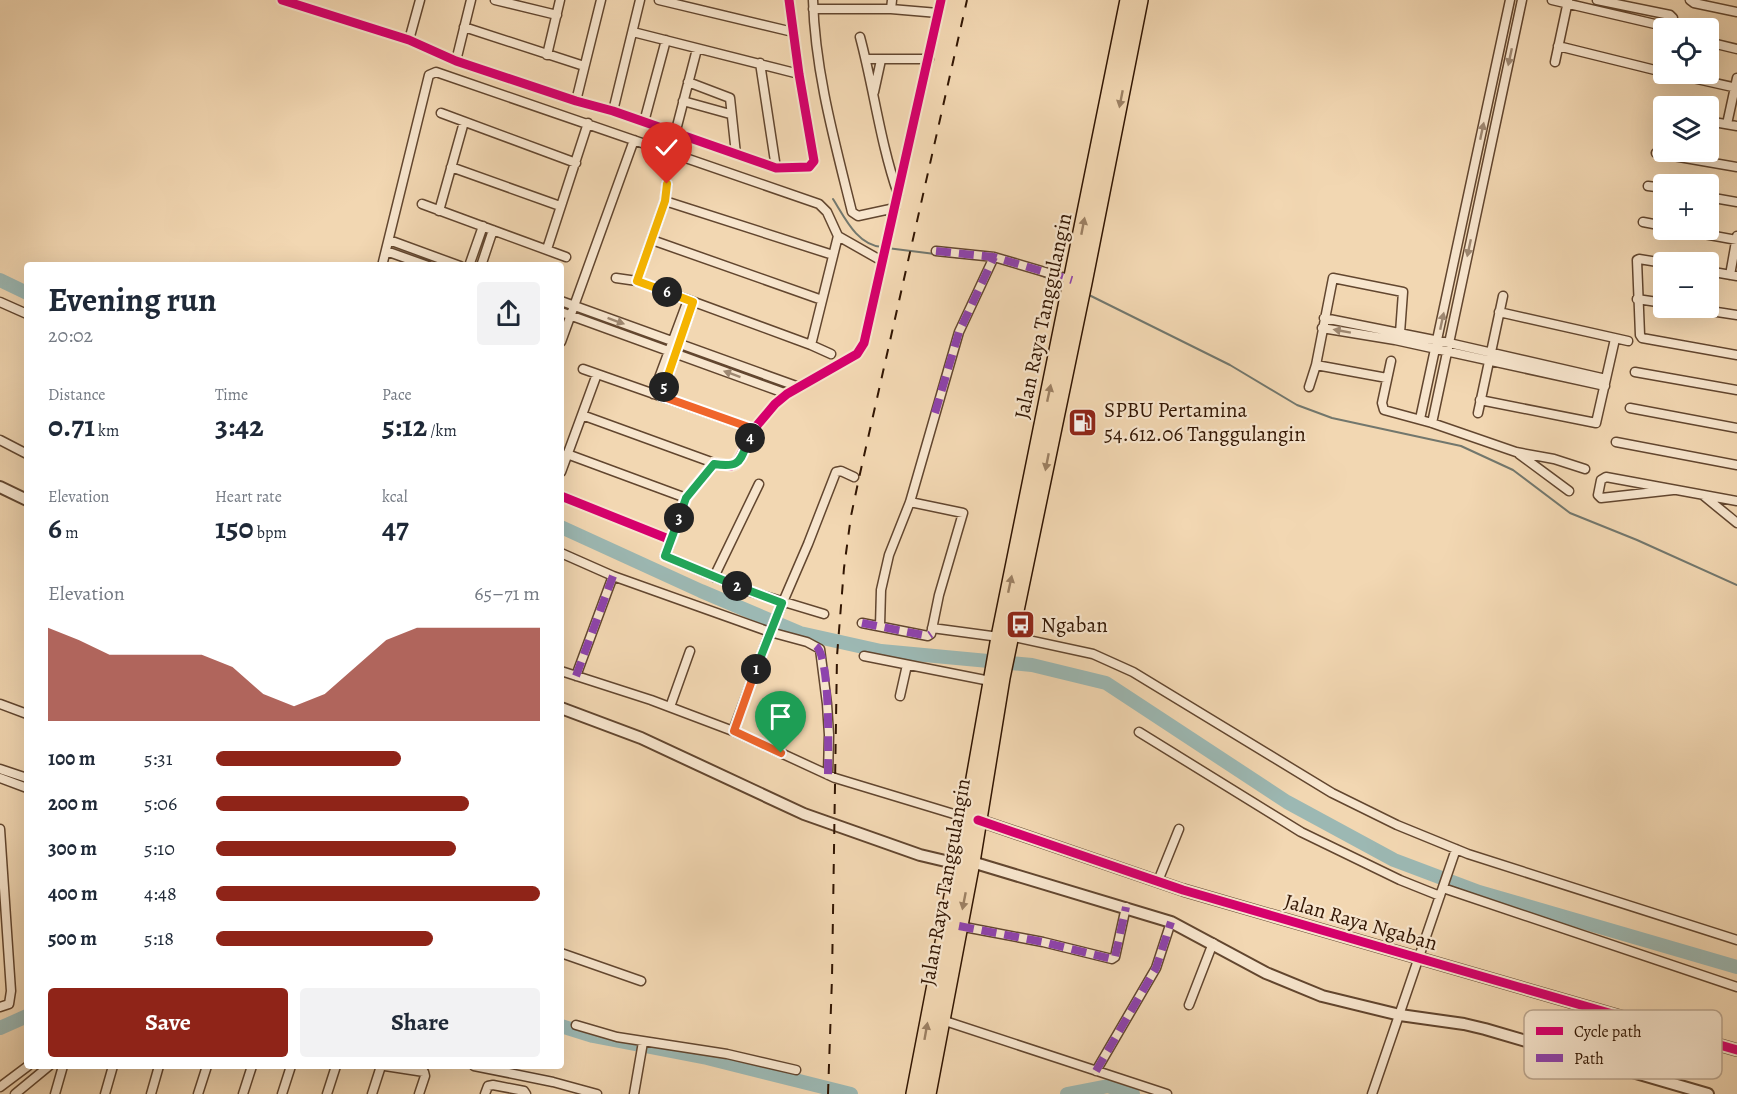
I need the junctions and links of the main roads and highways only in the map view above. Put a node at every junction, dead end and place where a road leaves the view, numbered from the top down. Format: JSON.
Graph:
{"nodes":[{"id":1,"x":1128,"y":0,"type":"edge"},
{"id":2,"x":1140,"y":0,"type":"edge"},
{"id":3,"x":1126,"y":40,"type":"junction"},
{"id":4,"x":965,"y":863,"type":"junction"},
{"id":5,"x":941,"y":987,"type":"junction"},
{"id":6,"x":919,"y":1092,"type":"edge"}],
"edges":[{"from":1,"to":3,"type":"highway","name":"Jalan Raya Tanggulangin"},
{"from":2,"to":3,"type":"highway","name":"Jalan Raya Tanggulangin"},
{"from":3,"to":4,"type":"highway","name":"Jalan Raya Tanggulangin"},
{"from":4,"to":5,"type":"highway"},
{"from":4,"to":5,"type":"highway","name":"Jalan Raya Tanggulangin","one_way":true},
{"from":6,"to":5,"type":"highway","one_way":true},
{"from":5,"to":6,"type":"highway","name":"Jalan Raya Tanggulangin"}]}
